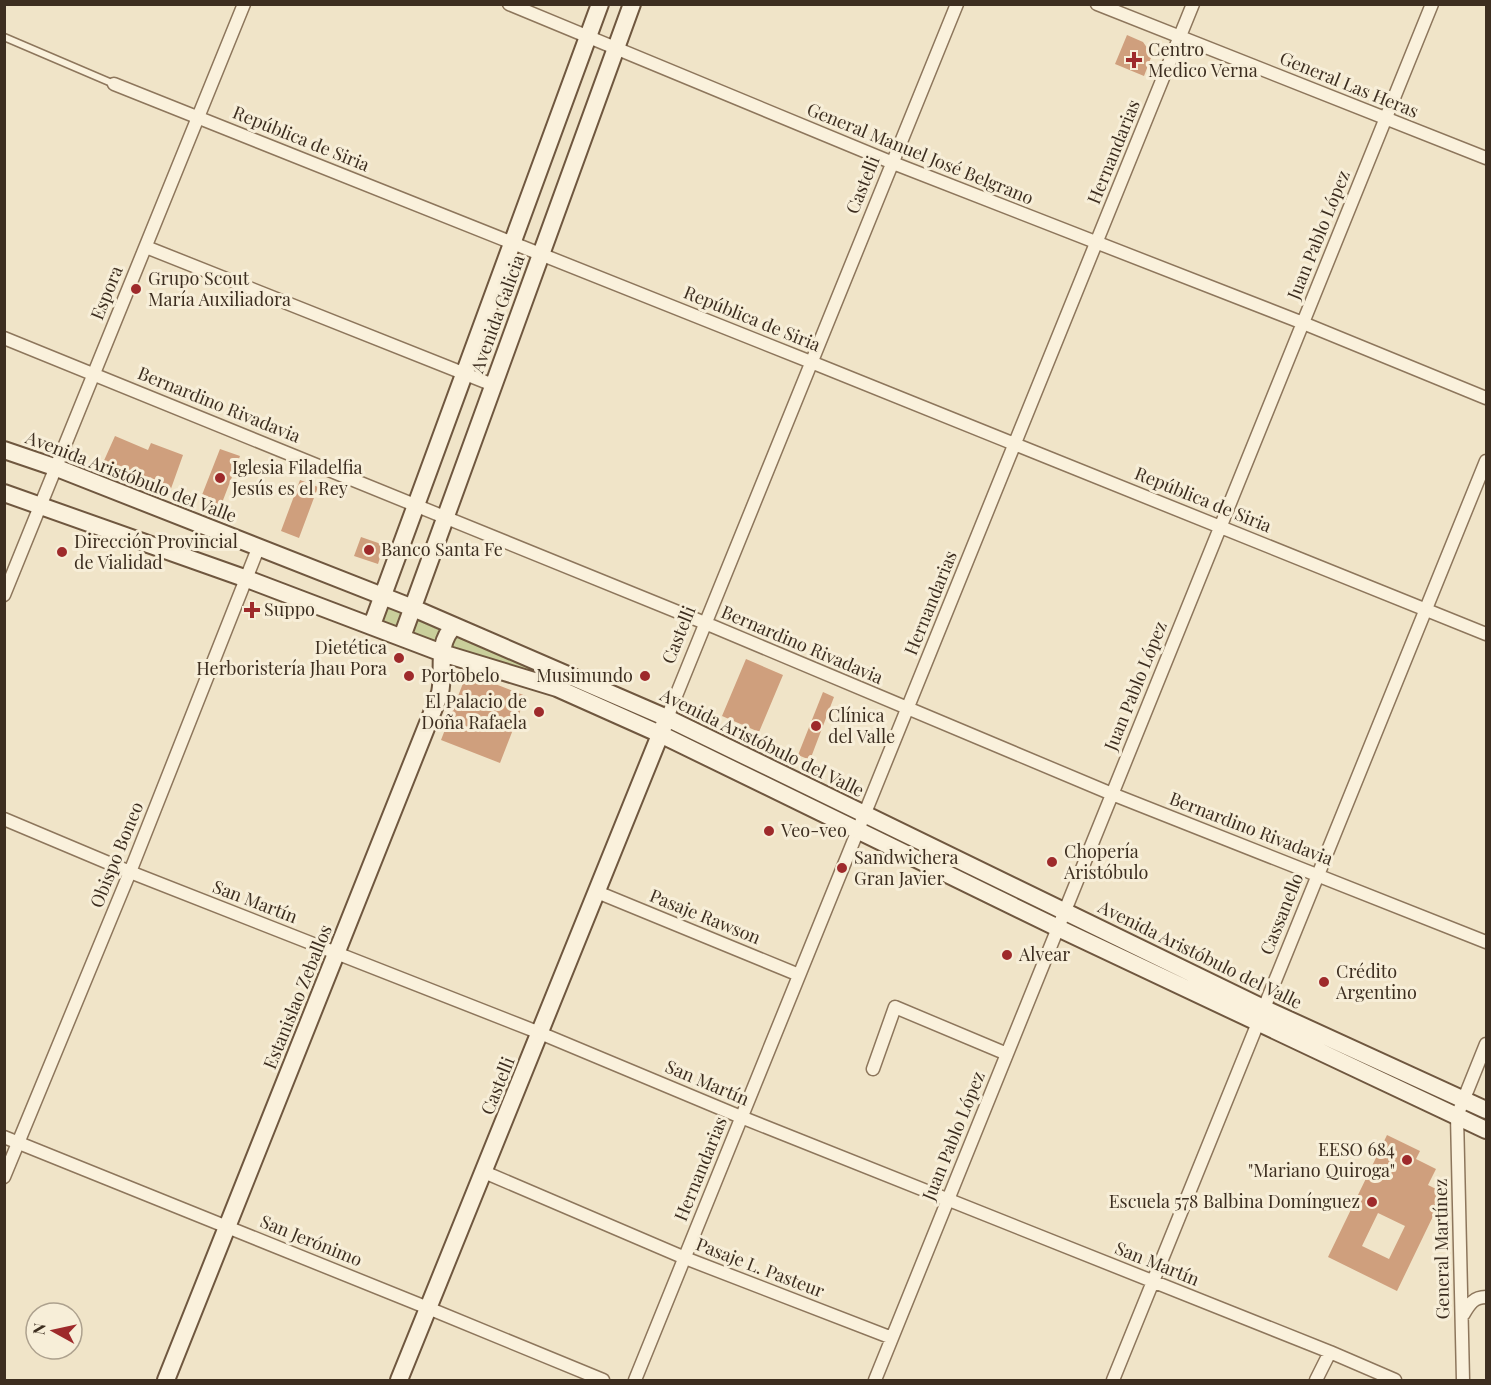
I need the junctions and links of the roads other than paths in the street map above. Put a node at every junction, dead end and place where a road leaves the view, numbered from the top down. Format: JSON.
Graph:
{"nodes":[{"id":1,"x":244,"y":4,"type":"edge"},
{"id":2,"x":509,"y":4,"type":"edge"},
{"id":3,"x":600,"y":4,"type":"edge"},
{"id":4,"x":632,"y":4,"type":"edge"},
{"id":5,"x":957,"y":4,"type":"edge"},
{"id":6,"x":1097,"y":4,"type":"edge"},
{"id":7,"x":1193,"y":4,"type":"edge"},
{"id":8,"x":1432,"y":4,"type":"edge"},
{"id":9,"x":4,"y":37,"type":"edge"},
{"id":10,"x":588,"y":37,"type":"junction"},
{"id":11,"x":1179,"y":37,"type":"junction"},
{"id":12,"x":617,"y":48,"type":"junction"},
{"id":13,"x":114,"y":84,"type":"joint"},
{"id":14,"x":198,"y":118,"type":"junction"},
{"id":15,"x":1385,"y":119,"type":"junction"},
{"id":16,"x":1486,"y":158,"type":"edge"},
{"id":17,"x":892,"y":163,"type":"junction"},
{"id":18,"x":512,"y":243,"type":"junction"},
{"id":19,"x":1096,"y":244,"type":"junction"},
{"id":20,"x":146,"y":247,"type":"junction"},
{"id":21,"x":540,"y":254,"type":"junction"},
{"id":22,"x":1303,"y":324,"type":"junction"},
{"id":23,"x":4,"y":338,"type":"edge"},
{"id":24,"x":812,"y":362,"type":"junction"},
{"id":25,"x":93,"y":373,"type":"junction"},
{"id":26,"x":465,"y":373,"type":"junction"},
{"id":27,"x":494,"y":385,"type":"junction"},
{"id":28,"x":1486,"y":398,"type":"edge"},
{"id":29,"x":1014,"y":444,"type":"junction"},
{"id":30,"x":4,"y":450,"type":"edge"},
{"id":31,"x":1486,"y":461,"type":"edge"},
{"id":32,"x":57,"y":468,"type":"junction"},
{"id":33,"x":4,"y":493,"type":"edge"},
{"id":34,"x":41,"y":505,"type":"junction"},
{"id":35,"x":416,"y":506,"type":"junction"},
{"id":36,"x":446,"y":518,"type":"junction"},
{"id":37,"x":1220,"y":527,"type":"junction"},
{"id":38,"x":259,"y":546,"type":"junction"},
{"id":39,"x":247,"y":579,"type":"junction"},
{"id":40,"x":4,"y":594,"type":"edge"},
{"id":41,"x":383,"y":597,"type":"junction"},
{"id":42,"x":413,"y":608,"type":"junction"},
{"id":43,"x":1425,"y":609,"type":"junction"},
{"id":44,"x":705,"y":623,"type":"junction"},
{"id":45,"x":372,"y":625,"type":"junction"},
{"id":46,"x":454,"y":626,"type":"junction"},
{"id":47,"x":1486,"y":634,"type":"edge"},
{"id":48,"x":402,"y":637,"type":"junction"},
{"id":49,"x":441,"y":653,"type":"junction"},
{"id":50,"x":908,"y":709,"type":"junction"},
{"id":51,"x":667,"y":718,"type":"junction"},
{"id":52,"x":660,"y":734,"type":"junction"},
{"id":53,"x":1112,"y":794,"type":"junction"},
{"id":54,"x":865,"y":813,"type":"junction"},
{"id":55,"x":4,"y":819,"type":"edge"},
{"id":56,"x":858,"y":830,"type":"junction"},
{"id":57,"x":130,"y":872,"type":"junction"},
{"id":58,"x":1317,"y":874,"type":"junction"},
{"id":59,"x":597,"y":892,"type":"junction"},
{"id":60,"x":1065,"y":911,"type":"junction"},
{"id":61,"x":1058,"y":928,"type":"junction"},
{"id":62,"x":1486,"y":942,"type":"edge"},
{"id":63,"x":337,"y":953,"type":"junction"},
{"id":64,"x":799,"y":975,"type":"junction"},
{"id":65,"x":1260,"y":1015,"type":"junction"},
{"id":66,"x":540,"y":1033,"type":"junction"},
{"id":67,"x":1486,"y":1044,"type":"edge"},
{"id":68,"x":1007,"y":1054,"type":"junction"},
{"id":69,"x":873,"y":1069,"type":"dead end"},
{"id":70,"x":1464,"y":1099,"type":"junction"},
{"id":71,"x":1486,"y":1110,"type":"edge"},
{"id":72,"x":1457,"y":1116,"type":"junction"},
{"id":73,"x":741,"y":1117,"type":"junction"},
{"id":74,"x":1486,"y":1130,"type":"edge"},
{"id":75,"x":4,"y":1137,"type":"edge"},
{"id":76,"x":18,"y":1142,"type":"junction"},
{"id":77,"x":484,"y":1172,"type":"junction"},
{"id":78,"x":4,"y":1177,"type":"edge"},
{"id":79,"x":947,"y":1200,"type":"junction"},
{"id":80,"x":228,"y":1227,"type":"junction"},
{"id":81,"x":685,"y":1258,"type":"junction"},
{"id":82,"x":1153,"y":1282,"type":"junction"},
{"id":83,"x":1486,"y":1297,"type":"edge"},
{"id":84,"x":428,"y":1308,"type":"junction"},
{"id":85,"x":1462,"y":1316,"type":"junction"},
{"id":86,"x":892,"y":1338,"type":"junction"},
{"id":87,"x":1330,"y":1352,"type":"junction"},
{"id":88,"x":166,"y":1380,"type":"edge"},
{"id":89,"x":399,"y":1380,"type":"edge"},
{"id":90,"x":603,"y":1380,"type":"edge"},
{"id":91,"x":635,"y":1380,"type":"edge"},
{"id":92,"x":875,"y":1380,"type":"edge"},
{"id":93,"x":1113,"y":1380,"type":"edge"},
{"id":94,"x":1316,"y":1380,"type":"edge"},
{"id":95,"x":1395,"y":1380,"type":"edge"},
{"id":96,"x":1463,"y":1380,"type":"edge"}],
"edges":[{"from":1,"to":14,"type":"street","name":"Espora"},
{"from":2,"to":10,"type":"street","name":"General Manuel José Belgrano"},
{"from":3,"to":10,"type":"main road","name":"Avenida Galicia"},
{"from":4,"to":12,"type":"main road","name":"Avenida Galicia"},
{"from":5,"to":17,"type":"street","name":"Castelli"},
{"from":6,"to":11,"type":"street","name":"General Las Heras"},
{"from":7,"to":11,"type":"street","name":"Hernandarias"},
{"from":8,"to":15,"type":"street","name":"Juan Pablo López"},
{"from":9,"to":13,"type":"lane","name":"República de Siria"},
{"from":10,"to":12,"type":"street","name":"General Manuel José Belgrano"},
{"from":10,"to":18,"type":"main road","name":"Avenida Galicia"},
{"from":11,"to":15,"type":"street","name":"General Las Heras"},
{"from":11,"to":19,"type":"street","name":"Hernandarias"},
{"from":12,"to":17,"type":"street","name":"General Manuel José Belgrano"},
{"from":12,"to":21,"type":"main road","name":"Avenida Galicia"},
{"from":13,"to":14,"type":"street","name":"República de Siria"},
{"from":14,"to":18,"type":"street","name":"República de Siria"},
{"from":14,"to":20,"type":"street","name":"Espora"},
{"from":15,"to":16,"type":"street","name":"General Las Heras"},
{"from":15,"to":22,"type":"street","name":"Juan Pablo López"},
{"from":17,"to":19,"type":"street","name":"General Manuel José Belgrano"},
{"from":17,"to":24,"type":"street","name":"Castelli"},
{"from":18,"to":21,"type":"street","name":"República de Siria"},
{"from":18,"to":26,"type":"main road","name":"Avenida Galicia"},
{"from":19,"to":22,"type":"street","name":"General Manuel José Belgrano"},
{"from":19,"to":29,"type":"street","name":"Hernandarias"},
{"from":20,"to":25,"type":"street","name":"Espora"},
{"from":20,"to":26,"type":"street"},
{"from":21,"to":24,"type":"street","name":"República de Siria"},
{"from":21,"to":27,"type":"main road","name":"Avenida Galicia"},
{"from":22,"to":28,"type":"street","name":"General Manuel José Belgrano"},
{"from":22,"to":37,"type":"street","name":"Juan Pablo López"},
{"from":23,"to":25,"type":"street","name":"Bernardino Rivadavia"},
{"from":24,"to":29,"type":"street","name":"República de Siria"},
{"from":24,"to":44,"type":"street","name":"Castelli"},
{"from":25,"to":32,"type":"street","name":"Espora"},
{"from":25,"to":35,"type":"street","name":"Bernardino Rivadavia"},
{"from":26,"to":27,"type":"street"},
{"from":26,"to":35,"type":"main road","name":"Avenida Galicia"},
{"from":27,"to":36,"type":"main road","name":"Avenida Galicia"},
{"from":29,"to":37,"type":"street","name":"República de Siria"},
{"from":29,"to":50,"type":"street","name":"Hernandarias"},
{"from":30,"to":32,"type":"main road","name":"Avenida Aristóbulo del Valle"},
{"from":31,"to":43,"type":"street","name":"Cassanello"},
{"from":32,"to":34,"type":"street","name":"Espora"},
{"from":32,"to":38,"type":"main road","name":"Avenida Aristóbulo del Valle"},
{"from":33,"to":34,"type":"main road","name":"Avenida Aristóbulo del Valle"},
{"from":34,"to":39,"type":"main road","name":"Avenida Aristóbulo del Valle"},
{"from":34,"to":40,"type":"street","name":"Espora"},
{"from":35,"to":36,"type":"street","name":"Bernardino Rivadavia"},
{"from":35,"to":41,"type":"main road","name":"Avenida Galicia"},
{"from":36,"to":42,"type":"main road","name":"Avenida Galicia"},
{"from":36,"to":44,"type":"street","name":"Bernardino Rivadavia"},
{"from":37,"to":43,"type":"street","name":"República de Siria"},
{"from":37,"to":53,"type":"street","name":"Juan Pablo López"},
{"from":38,"to":39,"type":"street","name":"Obispo Boneo"},
{"from":38,"to":41,"type":"main road","name":"Avenida Aristóbulo del Valle"},
{"from":39,"to":45,"type":"main road","name":"Avenida Aristóbulo del Valle"},
{"from":39,"to":57,"type":"street","name":"Obispo Boneo"},
{"from":41,"to":42,"type":"main road","name":"Avenida Aristóbulo del Valle"},
{"from":41,"to":45,"type":"main road","name":"Avenida Galicia"},
{"from":42,"to":46,"type":"main road","name":"Avenida Aristóbulo del Valle"},
{"from":42,"to":48,"type":"main road","name":"Avenida Galicia"},
{"from":43,"to":47,"type":"street","name":"República de Siria"},
{"from":43,"to":58,"type":"street","name":"Cassanello"},
{"from":44,"to":50,"type":"street","name":"Bernardino Rivadavia"},
{"from":44,"to":51,"type":"street","name":"Castelli"},
{"from":45,"to":48,"type":"main road","name":"Avenida Aristóbulo del Valle"},
{"from":46,"to":49,"type":"main road","name":"Estanislao Zeballos"},
{"from":46,"to":51,"type":"main road","name":"Avenida Aristóbulo del Valle"},
{"from":48,"to":49,"type":"main road","name":"Avenida Aristóbulo del Valle"},
{"from":49,"to":52,"type":"main road","name":"Avenida Aristóbulo del Valle"},
{"from":49,"to":63,"type":"main road","name":"Estanislao Zeballos"},
{"from":50,"to":53,"type":"street","name":"Bernardino Rivadavia"},
{"from":50,"to":54,"type":"street","name":"Hernandarias"},
{"from":51,"to":52,"type":"main road","name":"Castelli"},
{"from":51,"to":54,"type":"main road","name":"Avenida Aristóbulo del Valle"},
{"from":52,"to":56,"type":"main road","name":"Avenida Aristóbulo del Valle"},
{"from":52,"to":59,"type":"main road","name":"Castelli"},
{"from":53,"to":58,"type":"street","name":"Bernardino Rivadavia"},
{"from":53,"to":60,"type":"street","name":"Juan Pablo López"},
{"from":54,"to":56,"type":"street","name":"Hernandarias"},
{"from":54,"to":60,"type":"main road","name":"Avenida Aristóbulo del Valle"},
{"from":55,"to":57,"type":"street","name":"San Martín"},
{"from":56,"to":61,"type":"main road","name":"Avenida Aristóbulo del Valle"},
{"from":56,"to":64,"type":"street","name":"Hernandarias"},
{"from":57,"to":63,"type":"street","name":"San Martín"},
{"from":57,"to":76,"type":"street","name":"Obispo Boneo"},
{"from":58,"to":62,"type":"street","name":"Bernardino Rivadavia"},
{"from":58,"to":65,"type":"street","name":"Cassanello"},
{"from":59,"to":64,"type":"street","name":"Pasaje Rawson"},
{"from":59,"to":66,"type":"main road","name":"Castelli"},
{"from":60,"to":61,"type":"street","name":"Juan Pablo López"},
{"from":60,"to":65,"type":"main road","name":"Avenida Aristóbulo del Valle"},
{"from":61,"to":65,"type":"main road","name":"Avenida Aristóbulo del Valle"},
{"from":61,"to":68,"type":"street","name":"Juan Pablo López"},
{"from":63,"to":66,"type":"street","name":"San Martín"},
{"from":63,"to":80,"type":"main road","name":"Estanislao Zeballos"},
{"from":64,"to":73,"type":"street","name":"Hernandarias"},
{"from":65,"to":70,"type":"main road","name":"Avenida Aristóbulo del Valle"},
{"from":65,"to":72,"type":"main road","name":"Avenida Aristóbulo del Valle"},
{"from":65,"to":82,"type":"street","name":"Cassanello"},
{"from":66,"to":73,"type":"street","name":"San Martín"},
{"from":66,"to":77,"type":"main road","name":"Castelli"},
{"from":67,"to":70,"type":"street"},
{"from":68,"to":69,"type":"street"},
{"from":68,"to":79,"type":"street","name":"Juan Pablo López"},
{"from":70,"to":71,"type":"main road","name":"Avenida Aristóbulo del Valle"},
{"from":70,"to":72,"type":"street"},
{"from":72,"to":74,"type":"main road","name":"Avenida Aristóbulo del Valle"},
{"from":72,"to":85,"type":"street","name":"General Martínez"},
{"from":73,"to":79,"type":"street","name":"San Martín"},
{"from":73,"to":81,"type":"street","name":"Hernandarias"},
{"from":75,"to":76,"type":"street","name":"San Jerónimo"},
{"from":76,"to":78,"type":"street","name":"Obispo Boneo"},
{"from":76,"to":80,"type":"street","name":"San Jerónimo"},
{"from":77,"to":81,"type":"street","name":"Pasaje L. Pasteur"},
{"from":77,"to":84,"type":"main road","name":"Castelli"},
{"from":79,"to":82,"type":"street","name":"San Martín"},
{"from":79,"to":86,"type":"street","name":"Juan Pablo López"},
{"from":80,"to":84,"type":"street","name":"San Jerónimo"},
{"from":80,"to":88,"type":"main road","name":"Estanislao Zeballos"},
{"from":81,"to":86,"type":"street","name":"Pasaje L. Pasteur"},
{"from":81,"to":91,"type":"street","name":"Hernandarias"},
{"from":82,"to":87,"type":"street","name":"San Martín"},
{"from":82,"to":93,"type":"street","name":"Cassanello"},
{"from":83,"to":85,"type":"street"},
{"from":84,"to":89,"type":"main road","name":"Castelli"},
{"from":84,"to":90,"type":"street","name":"San Jerónimo"},
{"from":85,"to":96,"type":"street","name":"General Martínez"},
{"from":86,"to":92,"type":"street","name":"Juan Pablo López"},
{"from":87,"to":94,"type":"street"},
{"from":87,"to":95,"type":"street","name":"San Martín"}]}
